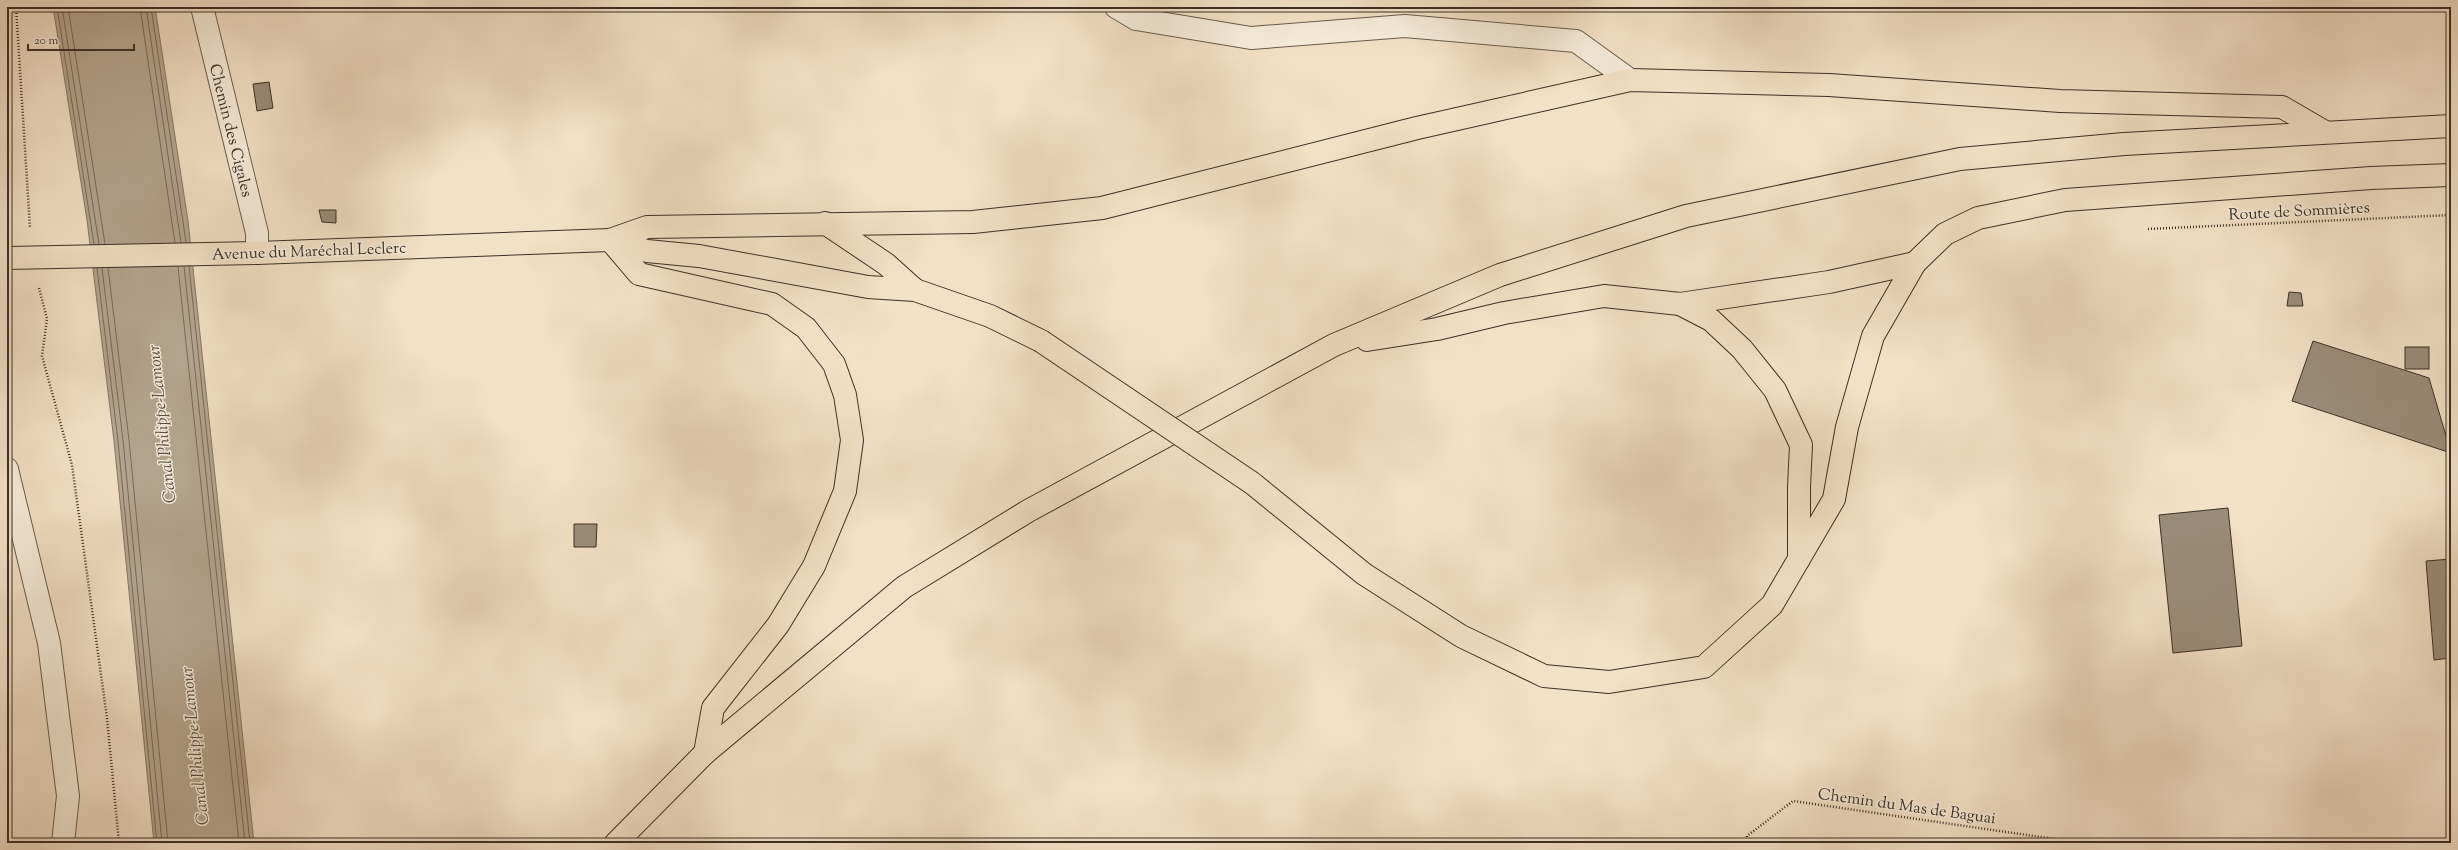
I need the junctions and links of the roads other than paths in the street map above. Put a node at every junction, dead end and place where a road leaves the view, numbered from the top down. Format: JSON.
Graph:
{"nodes":[{"id":1,"x":202,"y":7,"type":"edge"},
{"id":2,"x":1116,"y":7,"type":"edge"},
{"id":3,"x":1630,"y":80,"type":"junction"},
{"id":4,"x":2451,"y":126,"type":"edge"},
{"id":5,"x":2325,"y":132,"type":"junction"},
{"id":6,"x":2451,"y":175,"type":"edge"},
{"id":7,"x":832,"y":229,"type":"junction"},
{"id":8,"x":610,"y":240,"type":"junction"},
{"id":9,"x":257,"y":253,"type":"junction"},
{"id":10,"x":7,"y":258,"type":"edge"},
{"id":11,"x":1915,"y":263,"type":"junction"},
{"id":12,"x":914,"y":290,"type":"junction"},
{"id":13,"x":1680,"y":304,"type":"junction"},
{"id":14,"x":1334,"y":345,"type":"junction"},
{"id":15,"x":7,"y":469,"type":"edge"},
{"id":16,"x":1799,"y":560,"type":"junction"},
{"id":17,"x":705,"y":753,"type":"junction"},
{"id":18,"x":63,"y":843,"type":"edge"},
{"id":19,"x":616,"y":843,"type":"edge"}],
"edges":[{"from":1,"to":9,"type":"street","name":"Chemin des Cigales"},
{"from":2,"to":3,"type":"street"},
{"from":3,"to":5,"type":"main road"},
{"from":3,"to":7,"type":"main road"},
{"from":4,"to":5,"type":"main road"},
{"from":5,"to":14,"type":"main road"},
{"from":6,"to":11,"type":"main road"},
{"from":7,"to":8,"type":"main road"},
{"from":7,"to":12,"type":"main road"},
{"from":8,"to":9,"type":"main road","name":"Avenue du Maréchal Leclerc"},
{"from":8,"to":12,"type":"main road"},
{"from":8,"to":17,"type":"main road"},
{"from":9,"to":10,"type":"main road","name":"Avenue du Maréchal Leclerc"},
{"from":11,"to":13,"type":"main road"},
{"from":11,"to":16,"type":"main road"},
{"from":12,"to":16,"type":"main road","bridge":true},
{"from":13,"to":14,"type":"main road"},
{"from":13,"to":16,"type":"main road"},
{"from":14,"to":17,"type":"main road"},
{"from":15,"to":18,"type":"street"},
{"from":17,"to":19,"type":"main road"}]}
